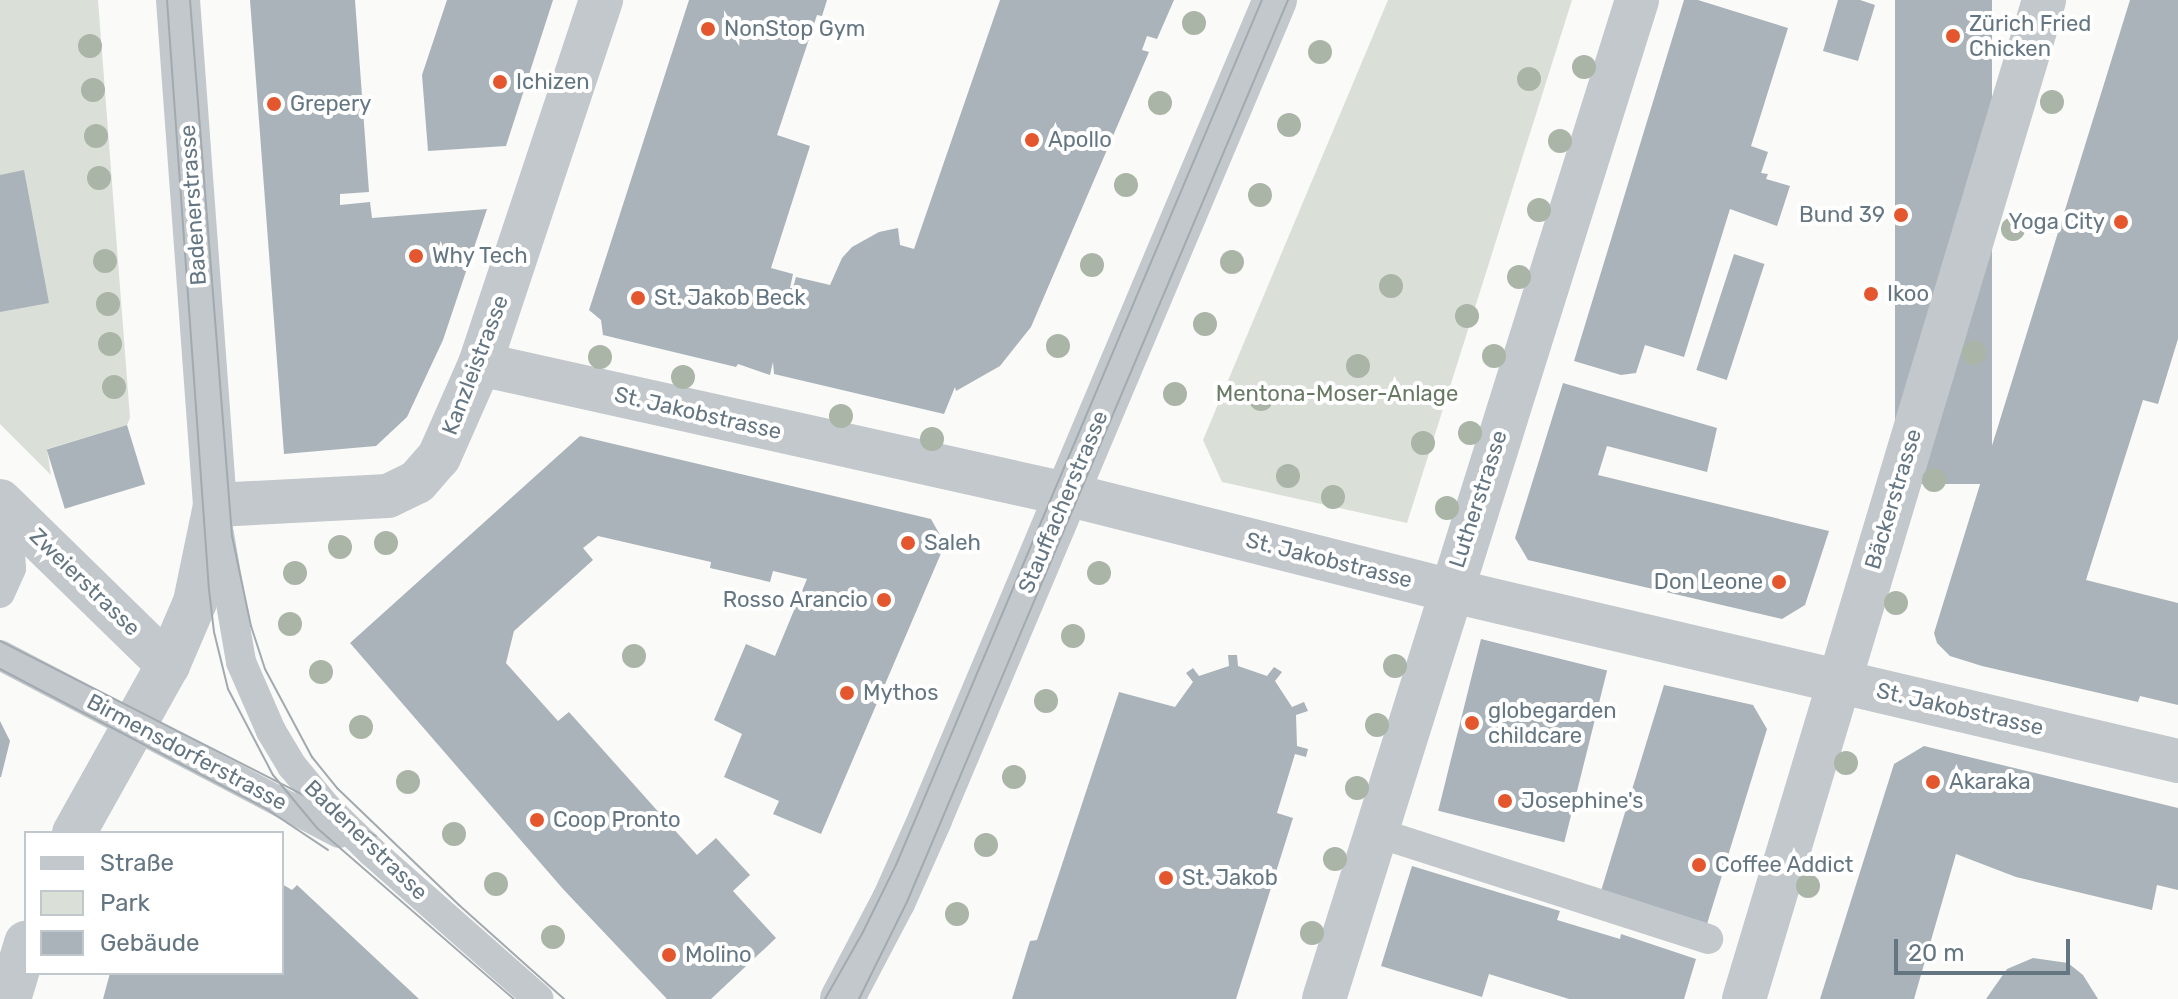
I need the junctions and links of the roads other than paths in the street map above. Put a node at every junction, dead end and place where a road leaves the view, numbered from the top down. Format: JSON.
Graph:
{"nodes":[{"id":1,"x":178,"y":0,"type":"edge"},
{"id":2,"x":601,"y":0,"type":"edge"},
{"id":3,"x":1275,"y":0,"type":"edge"},
{"id":4,"x":1637,"y":0,"type":"edge"},
{"id":5,"x":2044,"y":0,"type":"edge"},
{"id":6,"x":480,"y":364,"type":"junction"},
{"id":7,"x":1066,"y":494,"type":"junction"},
{"id":8,"x":0,"y":501,"type":"edge"},
{"id":9,"x":215,"y":505,"type":"junction"},
{"id":10,"x":1449,"y":590,"type":"junction"},
{"id":11,"x":0,"y":593,"type":"edge"},
{"id":12,"x":0,"y":655,"type":"edge"},
{"id":13,"x":168,"y":665,"type":"junction"},
{"id":14,"x":1839,"y":681,"type":"junction"},
{"id":15,"x":135,"y":723,"type":"junction"},
{"id":16,"x":2178,"y":761,"type":"edge"},
{"id":17,"x":75,"y":831,"type":"edge"},
{"id":18,"x":1375,"y":832,"type":"junction"},
{"id":19,"x":372,"y":852,"type":"junction"},
{"id":20,"x":1708,"y":939,"type":"dead end"},
{"id":21,"x":24,"y":950,"type":"edge"},
{"id":22,"x":9,"y":999,"type":"edge"},
{"id":23,"x":539,"y":999,"type":"edge"},
{"id":24,"x":842,"y":999,"type":"edge"},
{"id":25,"x":1324,"y":999,"type":"edge"},
{"id":26,"x":1744,"y":999,"type":"edge"}],
"edges":[{"from":1,"to":9,"type":"street","name":"Badenerstrasse"},
{"from":2,"to":6,"type":"street","name":"Kanzleistrasse"},
{"from":3,"to":7,"type":"street","name":"Stauffacherstrasse"},
{"from":4,"to":10,"type":"street","name":"Lutherstrasse"},
{"from":5,"to":14,"type":"street","name":"Bäckerstrasse"},
{"from":6,"to":7,"type":"street","name":"St. Jakobstrasse"},
{"from":6,"to":9,"type":"street","name":"Kanzleistrasse"},
{"from":7,"to":10,"type":"street","name":"St. Jakobstrasse"},
{"from":7,"to":24,"type":"street","name":"Stauffacherstrasse"},
{"from":8,"to":11,"type":"lane"},
{"from":8,"to":13,"type":"street","name":"Zweierstrasse"},
{"from":9,"to":13,"type":"street","name":"Badenerstrasse"},
{"from":9,"to":19,"type":"lane","name":"Badenerstrasse"},
{"from":10,"to":14,"type":"street","name":"St. Jakobstrasse"},
{"from":10,"to":18,"type":"street","name":"Lutherstrasse"},
{"from":12,"to":15,"type":"lane","name":"Birmensdorferstrasse"},
{"from":13,"to":15,"type":"street","name":"Badenerstrasse"},
{"from":14,"to":16,"type":"street","name":"St. Jakobstrasse"},
{"from":14,"to":26,"type":"street","name":"Bäckerstrasse"},
{"from":15,"to":17,"type":"street","name":"Badenerstrasse"},
{"from":15,"to":19,"type":"lane","name":"Birmensdorferstrasse"},
{"from":18,"to":20,"type":"lane"},
{"from":18,"to":25,"type":"street","name":"Lutherstrasse"},
{"from":19,"to":23,"type":"lane","name":"Badenerstrasse"},
{"from":21,"to":22,"type":"street"}]}
